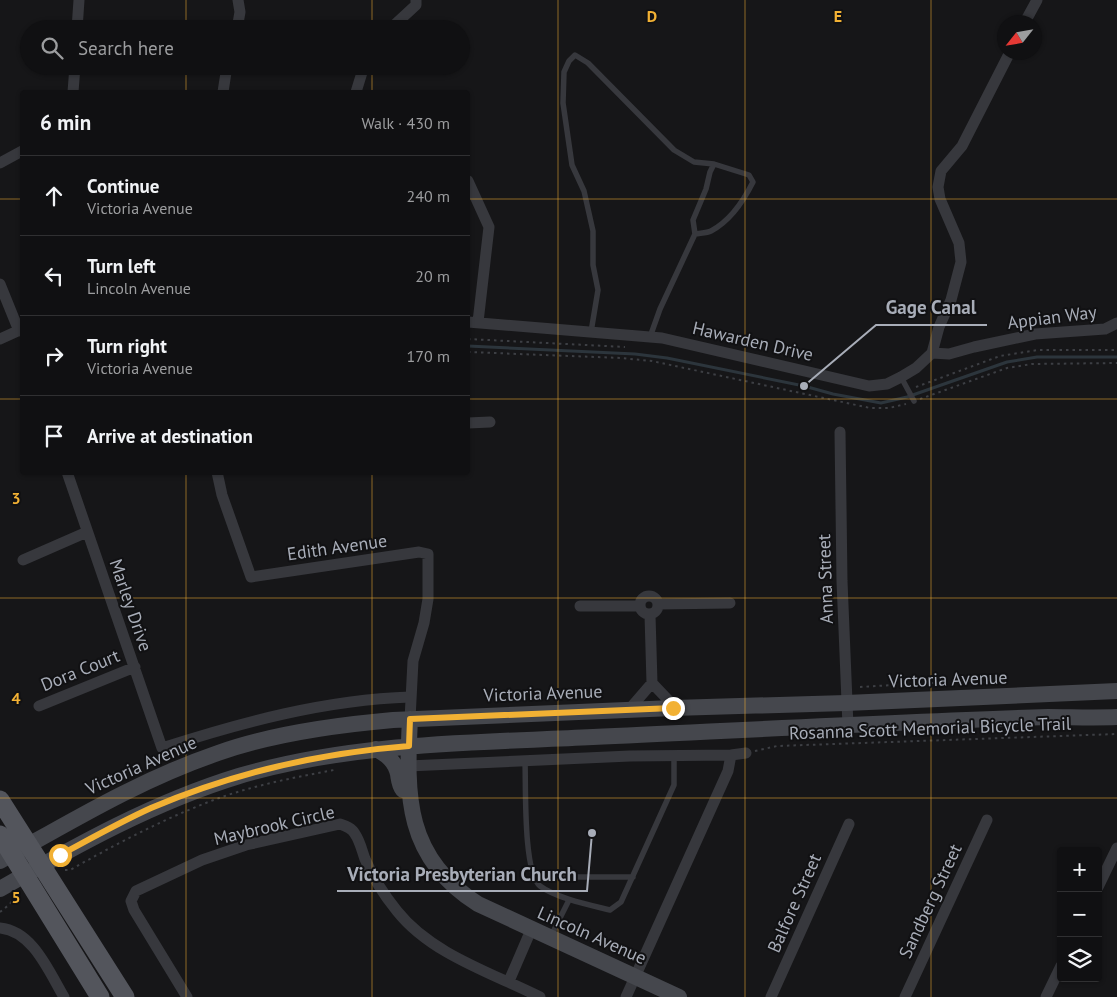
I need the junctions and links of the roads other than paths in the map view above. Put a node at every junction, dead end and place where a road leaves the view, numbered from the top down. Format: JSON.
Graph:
{"nodes":[{"id":1,"x":79,"y":0,"type":"edge"},
{"id":2,"x":238,"y":0,"type":"edge"},
{"id":3,"x":416,"y":0,"type":"edge"},
{"id":4,"x":1037,"y":0,"type":"edge"},
{"id":5,"x":1029,"y":15,"type":"edge"},
{"id":6,"x":78,"y":20,"type":"edge"},
{"id":7,"x":239,"y":20,"type":"edge"},
{"id":8,"x":400,"y":20,"type":"edge"},
{"id":9,"x":1006,"y":60,"type":"edge"},
{"id":10,"x":74,"y":75,"type":"edge"},
{"id":11,"x":225,"y":75,"type":"edge"},
{"id":12,"x":361,"y":75,"type":"edge"},
{"id":13,"x":73,"y":90,"type":"edge"},
{"id":14,"x":223,"y":90,"type":"edge"},
{"id":15,"x":357,"y":90,"type":"edge"},
{"id":16,"x":20,"y":152,"type":"edge"},
{"id":17,"x":0,"y":163,"type":"edge"},
{"id":18,"x":714,"y":164,"type":"junction"},
{"id":19,"x":470,"y":185,"type":"edge"},
{"id":20,"x":695,"y":234,"type":"junction"},
{"id":21,"x":0,"y":284,"type":"edge"},
{"id":22,"x":473,"y":322,"type":"edge"},
{"id":23,"x":1117,"y":322,"type":"edge"},
{"id":24,"x":20,"y":330,"type":"edge"},
{"id":25,"x":591,"y":332,"type":"junction"},
{"id":26,"x":650,"y":337,"type":"junction"},
{"id":27,"x":0,"y":339,"type":"edge"},
{"id":28,"x":932,"y":352,"type":"junction"},
{"id":29,"x":902,"y":377,"type":"junction"},
{"id":30,"x":914,"y":401,"type":"dead end"},
{"id":31,"x":490,"y":422,"type":"dead end"},
{"id":32,"x":470,"y":423,"type":"edge"},
{"id":33,"x":840,"y":432,"type":"dead end"},
{"id":34,"x":69,"y":475,"type":"edge"},
{"id":35,"x":218,"y":475,"type":"edge"},
{"id":36,"x":87,"y":532,"type":"junction"},
{"id":37,"x":428,"y":554,"type":"joint"},
{"id":38,"x":23,"y":560,"type":"dead end"},
{"id":39,"x":730,"y":603,"type":"dead end"},
{"id":40,"x":658,"y":604,"type":"junction"},
{"id":41,"x":580,"y":606,"type":"dead end"},
{"id":42,"x":639,"y":606,"type":"junction"},
{"id":43,"x":650,"y":615,"type":"junction"},
{"id":44,"x":135,"y":668,"type":"junction"},
{"id":45,"x":652,"y":683,"type":"junction"},
{"id":46,"x":1117,"y":691,"type":"edge"},
{"id":47,"x":410,"y":697,"type":"junction"},
{"id":48,"x":846,"y":703,"type":"junction"},
{"id":49,"x":39,"y":706,"type":"dead end"},
{"id":50,"x":673,"y":708,"type":"junction"},
{"id":51,"x":632,"y":710,"type":"junction"},
{"id":52,"x":1117,"y":717,"type":"edge"},
{"id":53,"x":410,"y":719,"type":"junction"},
{"id":54,"x":848,"y":726,"type":"junction"},
{"id":55,"x":409,"y":746,"type":"junction"},
{"id":56,"x":376,"y":749,"type":"junction"},
{"id":57,"x":746,"y":753,"type":"road end"},
{"id":58,"x":731,"y":755,"type":"junction"},
{"id":59,"x":674,"y":756,"type":"junction"},
{"id":60,"x":525,"y":762,"type":"junction"},
{"id":61,"x":408,"y":766,"type":"junction"},
{"id":62,"x":410,"y":797,"type":"junction"},
{"id":63,"x":0,"y":800,"type":"edge"},
{"id":64,"x":987,"y":820,"type":"dead end"},
{"id":65,"x":849,"y":824,"type":"dead end"},
{"id":66,"x":0,"y":835,"type":"edge"},
{"id":67,"x":28,"y":845,"type":"junction"},
{"id":68,"x":1117,"y":848,"type":"edge"},
{"id":69,"x":6,"y":857,"type":"edge"},
{"id":70,"x":41,"y":865,"type":"junction"},
{"id":71,"x":24,"y":875,"type":"junction"},
{"id":72,"x":534,"y":877,"type":"junction"},
{"id":73,"x":633,"y":877,"type":"junction"},
{"id":74,"x":1102,"y":879,"type":"edge"},
{"id":75,"x":0,"y":889,"type":"edge"},
{"id":76,"x":569,"y":900,"type":"junction"},
{"id":77,"x":0,"y":928,"type":"edge"},
{"id":78,"x":531,"y":930,"type":"junction"},
{"id":79,"x":550,"y":938,"type":"junction"},
{"id":80,"x":1057,"y":974,"type":"edge"},
{"id":81,"x":635,"y":976,"type":"junction"},
{"id":82,"x":509,"y":982,"type":"junction"},
{"id":83,"x":64,"y":997,"type":"edge"},
{"id":84,"x":100,"y":997,"type":"edge"},
{"id":85,"x":125,"y":997,"type":"edge"},
{"id":86,"x":187,"y":997,"type":"edge"},
{"id":87,"x":540,"y":997,"type":"edge"},
{"id":88,"x":626,"y":997,"type":"edge"},
{"id":89,"x":679,"y":997,"type":"edge"},
{"id":90,"x":771,"y":997,"type":"edge"},
{"id":91,"x":905,"y":997,"type":"edge"},
{"id":92,"x":1046,"y":997,"type":"edge"}],
"edges":[{"from":1,"to":6,"type":"street"},
{"from":2,"to":7,"type":"street"},
{"from":3,"to":8,"type":"street"},
{"from":4,"to":5,"type":"street"},
{"from":9,"to":28,"type":"street"},
{"from":10,"to":13,"type":"street"},
{"from":11,"to":14,"type":"street"},
{"from":12,"to":15,"type":"street"},
{"from":16,"to":17,"type":"street"},
{"from":18,"to":20,"type":"lane"},
{"from":18,"to":20,"type":"lane"},
{"from":18,"to":25,"type":"lane"},
{"from":19,"to":22,"type":"street"},
{"from":20,"to":26,"type":"lane"},
{"from":21,"to":24,"type":"street"},
{"from":22,"to":25,"type":"street","name":"Hawarden Drive"},
{"from":23,"to":28,"type":"street","name":"Appian Way"},
{"from":24,"to":27,"type":"street"},
{"from":25,"to":26,"type":"street","name":"Hawarden Drive"},
{"from":26,"to":29,"type":"street","name":"Hawarden Drive"},
{"from":28,"to":29,"type":"street","name":"Hawarden Drive"},
{"from":29,"to":30,"type":"lane"},
{"from":31,"to":32,"type":"street"},
{"from":33,"to":48,"type":"street","name":"Anna Street"},
{"from":34,"to":36,"type":"street","name":"Marley Drive"},
{"from":35,"to":37,"type":"street","name":"Edith Avenue"},
{"from":36,"to":38,"type":"street"},
{"from":36,"to":44,"type":"street","name":"Marley Drive"},
{"from":37,"to":47,"type":"street","name":"Lincoln Avenue"},
{"from":39,"to":40,"type":"street"},
{"from":40,"to":42,"type":"street"},
{"from":40,"to":43,"type":"street"},
{"from":41,"to":42,"type":"street"},
{"from":42,"to":43,"type":"street"},
{"from":43,"to":45,"type":"street"},
{"from":44,"to":47,"type":"street","name":"Marley Drive"},
{"from":44,"to":49,"type":"street","name":"Dora Court"},
{"from":45,"to":50,"type":"street"},
{"from":45,"to":51,"type":"street"},
{"from":46,"to":48,"type":"main road","name":"Victoria Avenue"},
{"from":47,"to":53,"type":"street","name":"Lincoln Avenue"},
{"from":48,"to":50,"type":"main road","name":"Victoria Avenue"},
{"from":48,"to":54,"type":"street","name":"Anna Street"},
{"from":50,"to":51,"type":"main road","name":"Victoria Avenue"},
{"from":51,"to":53,"type":"main road","name":"Victoria Avenue"},
{"from":52,"to":54,"type":"main road"},
{"from":53,"to":55,"type":"main road","name":"Lincoln Avenue"},
{"from":53,"to":67,"type":"main road","name":"Victoria Avenue"},
{"from":54,"to":55,"type":"main road"},
{"from":55,"to":56,"type":"main road"},
{"from":55,"to":61,"type":"main road","name":"Lincoln Avenue"},
{"from":56,"to":62,"type":"main road"},
{"from":56,"to":70,"type":"main road"},
{"from":57,"to":58,"type":"street"},
{"from":58,"to":59,"type":"street"},
{"from":58,"to":81,"type":"street"},
{"from":59,"to":60,"type":"street"},
{"from":59,"to":73,"type":"lane"},
{"from":60,"to":61,"type":"street"},
{"from":60,"to":72,"type":"lane"},
{"from":61,"to":62,"type":"main road","name":"Lincoln Avenue"},
{"from":62,"to":78,"type":"main road","name":"Lincoln Avenue"},
{"from":63,"to":67,"type":"main road"},
{"from":64,"to":91,"type":"street","name":"Sandberg Street"},
{"from":65,"to":90,"type":"street","name":"Balfore Street"},
{"from":66,"to":69,"type":"main road"},
{"from":67,"to":69,"type":"main road","name":"Victoria Avenue"},
{"from":67,"to":70,"type":"main road"},
{"from":68,"to":74,"type":"street"},
{"from":69,"to":71,"type":"main road"},
{"from":70,"to":71,"type":"main road"},
{"from":70,"to":85,"type":"main road"},
{"from":71,"to":75,"type":"main road"},
{"from":71,"to":84,"type":"main road"},
{"from":72,"to":73,"type":"lane"},
{"from":72,"to":76,"type":"lane"},
{"from":73,"to":76,"type":"lane"},
{"from":76,"to":79,"type":"lane"},
{"from":77,"to":83,"type":"street"},
{"from":78,"to":79,"type":"main road","name":"Lincoln Avenue"},
{"from":78,"to":82,"type":"street"},
{"from":79,"to":81,"type":"main road","name":"Lincoln Avenue"},
{"from":80,"to":92,"type":"street"},
{"from":81,"to":88,"type":"street"},
{"from":81,"to":89,"type":"main road","name":"Lincoln Avenue"},
{"from":82,"to":86,"type":"street","name":"Maybrook Circle"},
{"from":82,"to":87,"type":"street","name":"Maybrook Circle"}]}
